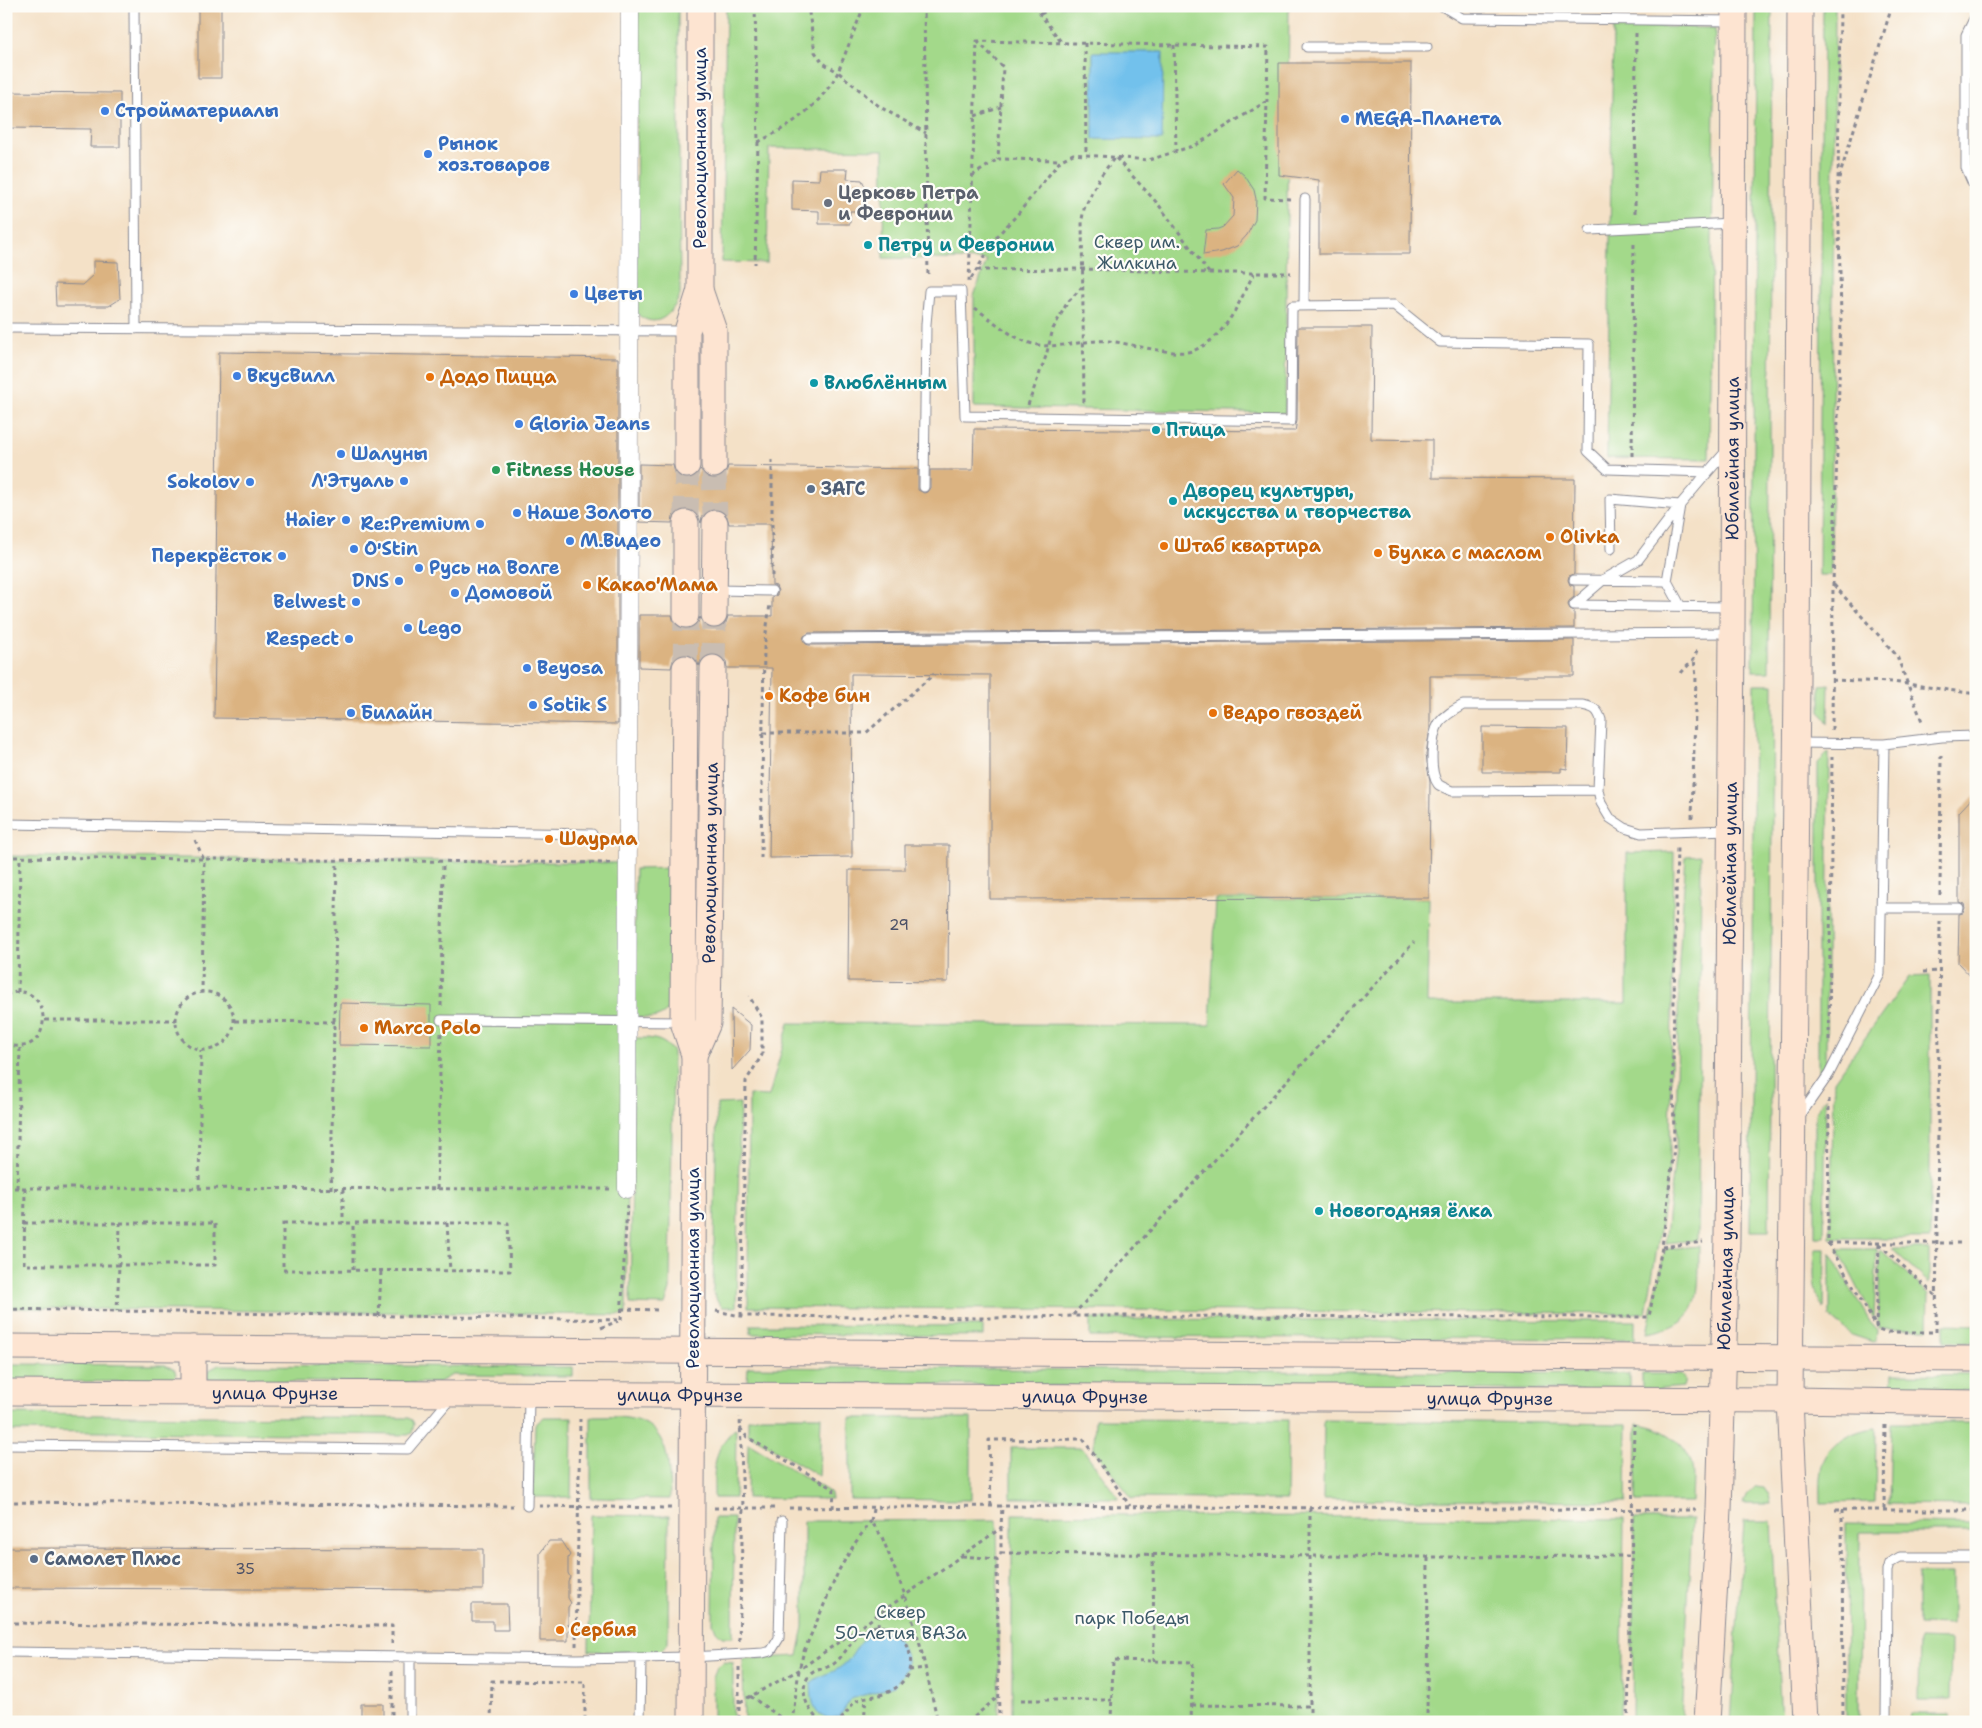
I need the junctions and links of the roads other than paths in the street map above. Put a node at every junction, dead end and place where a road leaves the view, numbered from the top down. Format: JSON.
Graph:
{"nodes":[{"id":1,"x":134,"y":6,"type":"edge"},
{"id":2,"x":630,"y":6,"type":"edge"},
{"id":3,"x":700,"y":6,"type":"edge"},
{"id":4,"x":1442,"y":6,"type":"edge"},
{"id":5,"x":1800,"y":6,"type":"edge"},
{"id":6,"x":1734,"y":14,"type":"edge"},
{"id":7,"x":1976,"y":15,"type":"edge"},
{"id":8,"x":1427,"y":46,"type":"dead end"},
{"id":9,"x":1307,"y":47,"type":"dead end"},
{"id":10,"x":1976,"y":191,"type":"edge"},
{"id":11,"x":1305,"y":199,"type":"road end"},
{"id":12,"x":1733,"y":223,"type":"junction"},
{"id":13,"x":1590,"y":230,"type":"dead end"},
{"id":14,"x":700,"y":290,"type":"junction"},
{"id":15,"x":1304,"y":306,"type":"junction"},
{"id":16,"x":6,"y":328,"type":"edge"},
{"id":17,"x":136,"y":329,"type":"junction"},
{"id":18,"x":687,"y":330,"type":"junction"},
{"id":19,"x":630,"y":331,"type":"junction"},
{"id":20,"x":1733,"y":443,"type":"junction"},
{"id":21,"x":687,"y":465,"type":"tunnel mouth"},
{"id":22,"x":714,"y":465,"type":"tunnel mouth"},
{"id":23,"x":1708,"y":472,"type":"junction"},
{"id":24,"x":924,"y":487,"type":"dead end"},
{"id":25,"x":1680,"y":505,"type":"junction"},
{"id":26,"x":686,"y":523,"type":"tunnel mouth"},
{"id":27,"x":715,"y":523,"type":"tunnel mouth"},
{"id":28,"x":1611,"y":549,"type":"dead end"},
{"id":29,"x":1574,"y":580,"type":"dead end"},
{"id":30,"x":1603,"y":580,"type":"junction"},
{"id":31,"x":1667,"y":581,"type":"junction"},
{"id":32,"x":714,"y":590,"type":"junction"},
{"id":33,"x":772,"y":591,"type":"road end"},
{"id":34,"x":1680,"y":605,"type":"junction"},
{"id":35,"x":1732,"y":607,"type":"junction"},
{"id":36,"x":686,"y":615,"type":"tunnel mouth"},
{"id":37,"x":714,"y":615,"type":"tunnel mouth"},
{"id":38,"x":1732,"y":633,"type":"junction"},
{"id":39,"x":809,"y":640,"type":"dead end"},
{"id":40,"x":685,"y":668,"type":"tunnel mouth"},
{"id":41,"x":713,"y":668,"type":"tunnel mouth"},
{"id":42,"x":1976,"y":736,"type":"edge"},
{"id":43,"x":1796,"y":743,"type":"junction"},
{"id":44,"x":1884,"y":744,"type":"junction"},
{"id":45,"x":1598,"y":790,"type":"junction"},
{"id":46,"x":6,"y":824,"type":"edge"},
{"id":47,"x":1730,"y":830,"type":"junction"},
{"id":48,"x":592,"y":834,"type":"dead end"},
{"id":49,"x":1882,"y":908,"type":"junction"},
{"id":50,"x":1959,"y":908,"type":"dead end"},
{"id":51,"x":441,"y":1020,"type":"dead end"},
{"id":52,"x":628,"y":1022,"type":"junction"},
{"id":53,"x":683,"y":1022,"type":"junction"},
{"id":54,"x":694,"y":1055,"type":"junction"},
{"id":55,"x":1794,"y":1125,"type":"junction"},
{"id":56,"x":627,"y":1189,"type":"road end"},
{"id":57,"x":1976,"y":1250,"type":"edge"},
{"id":58,"x":1976,"y":1308,"type":"edge"},
{"id":59,"x":6,"y":1347,"type":"edge"},
{"id":60,"x":193,"y":1348,"type":"junction"},
{"id":61,"x":693,"y":1350,"type":"junction"},
{"id":62,"x":1724,"y":1357,"type":"junction"},
{"id":63,"x":1791,"y":1358,"type":"junction"},
{"id":64,"x":1976,"y":1359,"type":"edge"},
{"id":65,"x":6,"y":1392,"type":"edge"},
{"id":66,"x":193,"y":1392,"type":"junction"},
{"id":67,"x":454,"y":1394,"type":"junction"},
{"id":68,"x":529,"y":1394,"type":"junction"},
{"id":69,"x":693,"y":1396,"type":"junction"},
{"id":70,"x":1790,"y":1400,"type":"junction"},
{"id":71,"x":1722,"y":1401,"type":"junction"},
{"id":72,"x":1976,"y":1403,"type":"edge"},
{"id":73,"x":6,"y":1445,"type":"edge"},
{"id":74,"x":527,"y":1506,"type":"road end"},
{"id":75,"x":782,"y":1521,"type":"dead end"},
{"id":76,"x":1976,"y":1557,"type":"edge"},
{"id":77,"x":6,"y":1652,"type":"edge"},
{"id":78,"x":410,"y":1657,"type":"junction"},
{"id":79,"x":691,"y":1657,"type":"junction"},
{"id":80,"x":641,"y":1658,"type":"junction"},
{"id":81,"x":1808,"y":1716,"type":"edge"},
{"id":82,"x":410,"y":1722,"type":"edge"},
{"id":83,"x":640,"y":1722,"type":"edge"},
{"id":84,"x":691,"y":1722,"type":"edge"},
{"id":85,"x":1707,"y":1722,"type":"edge"},
{"id":86,"x":1886,"y":1722,"type":"edge"}],
"edges":[{"from":1,"to":17,"type":"lane"},
{"from":2,"to":19,"type":"street"},
{"from":3,"to":14,"type":"main road","name":"Революционная улица"},
{"from":4,"to":6,"type":"lane"},
{"from":5,"to":43,"type":"main road"},
{"from":6,"to":12,"type":"main road","name":"Юбилейная улица"},
{"from":7,"to":10,"type":"lane"},
{"from":8,"to":9,"type":"lane"},
{"from":11,"to":15,"type":"lane"},
{"from":12,"to":13,"type":"lane"},
{"from":12,"to":20,"type":"main road","name":"Юбилейная улица"},
{"from":14,"to":18,"type":"main road","name":"Революционная улица"},
{"from":14,"to":22,"type":"main road","name":"Революционная улица"},
{"from":15,"to":23,"type":"lane"},
{"from":15,"to":24,"type":"lane"},
{"from":16,"to":17,"type":"lane"},
{"from":17,"to":19,"type":"lane"},
{"from":18,"to":19,"type":"lane"},
{"from":18,"to":21,"type":"main road","name":"Революционная улица"},
{"from":19,"to":52,"type":"street"},
{"from":20,"to":23,"type":"lane"},
{"from":20,"to":35,"type":"main road","name":"Юбилейная улица"},
{"from":23,"to":25,"type":"lane"},
{"from":25,"to":28,"type":"lane"},
{"from":25,"to":30,"type":"lane"},
{"from":25,"to":31,"type":"lane"},
{"from":26,"to":36,"type":"main road"},
{"from":27,"to":32,"type":"main road"},
{"from":29,"to":30,"type":"lane"},
{"from":30,"to":31,"type":"lane"},
{"from":30,"to":34,"type":"lane"},
{"from":31,"to":34,"type":"lane"},
{"from":32,"to":33,"type":"lane"},
{"from":32,"to":37,"type":"main road"},
{"from":34,"to":35,"type":"lane"},
{"from":35,"to":38,"type":"main road","name":"Юбилейная улица"},
{"from":38,"to":39,"type":"lane"},
{"from":38,"to":47,"type":"main road","name":"Юбилейная улица"},
{"from":40,"to":53,"type":"main road","name":"Революционная улица"},
{"from":41,"to":54,"type":"main road","name":"Революционная улица"},
{"from":42,"to":44,"type":"lane"},
{"from":43,"to":44,"type":"lane"},
{"from":43,"to":55,"type":"main road"},
{"from":44,"to":49,"type":"lane"},
{"from":45,"to":45,"type":"lane"},
{"from":45,"to":47,"type":"lane"},
{"from":46,"to":48,"type":"lane"},
{"from":47,"to":62,"type":"main road","name":"Юбилейная улица"},
{"from":49,"to":50,"type":"lane"},
{"from":49,"to":55,"type":"lane"},
{"from":51,"to":52,"type":"lane"},
{"from":52,"to":53,"type":"lane"},
{"from":52,"to":56,"type":"street"},
{"from":53,"to":54,"type":"main road","name":"Революционная улица"},
{"from":54,"to":61,"type":"main road","name":"Революционная улица"},
{"from":55,"to":63,"type":"main road"},
{"from":57,"to":58,"type":"lane"},
{"from":59,"to":60,"type":"main road"},
{"from":60,"to":61,"type":"main road"},
{"from":60,"to":66,"type":"main road","name":"улица Фрунзе"},
{"from":61,"to":62,"type":"main road"},
{"from":61,"to":69,"type":"main road","name":"Революционная улица"},
{"from":62,"to":63,"type":"main road"},
{"from":62,"to":71,"type":"main road","name":"Юбилейная улица"},
{"from":63,"to":64,"type":"main road"},
{"from":63,"to":70,"type":"main road"},
{"from":65,"to":66,"type":"main road","name":"улица Фрунзе"},
{"from":66,"to":67,"type":"main road","name":"улица Фрунзе"},
{"from":67,"to":68,"type":"main road","name":"улица Фрунзе"},
{"from":67,"to":73,"type":"lane"},
{"from":68,"to":69,"type":"main road","name":"улица Фрунзе"},
{"from":68,"to":74,"type":"lane"},
{"from":69,"to":71,"type":"main road","name":"улица Фрунзе"},
{"from":69,"to":79,"type":"main road","name":"Революционная улица"},
{"from":70,"to":71,"type":"main road","name":"улица Фрунзе"},
{"from":70,"to":72,"type":"main road","name":"улица Фрунзе"},
{"from":70,"to":81,"type":"main road"},
{"from":71,"to":85,"type":"main road","name":"Юбилейная улица"},
{"from":75,"to":79,"type":"lane"},
{"from":76,"to":86,"type":"lane"},
{"from":77,"to":78,"type":"lane"},
{"from":78,"to":80,"type":"lane"},
{"from":78,"to":82,"type":"lane"},
{"from":79,"to":80,"type":"lane"},
{"from":79,"to":84,"type":"main road","name":"Революционная улица"},
{"from":80,"to":83,"type":"lane"}]}
